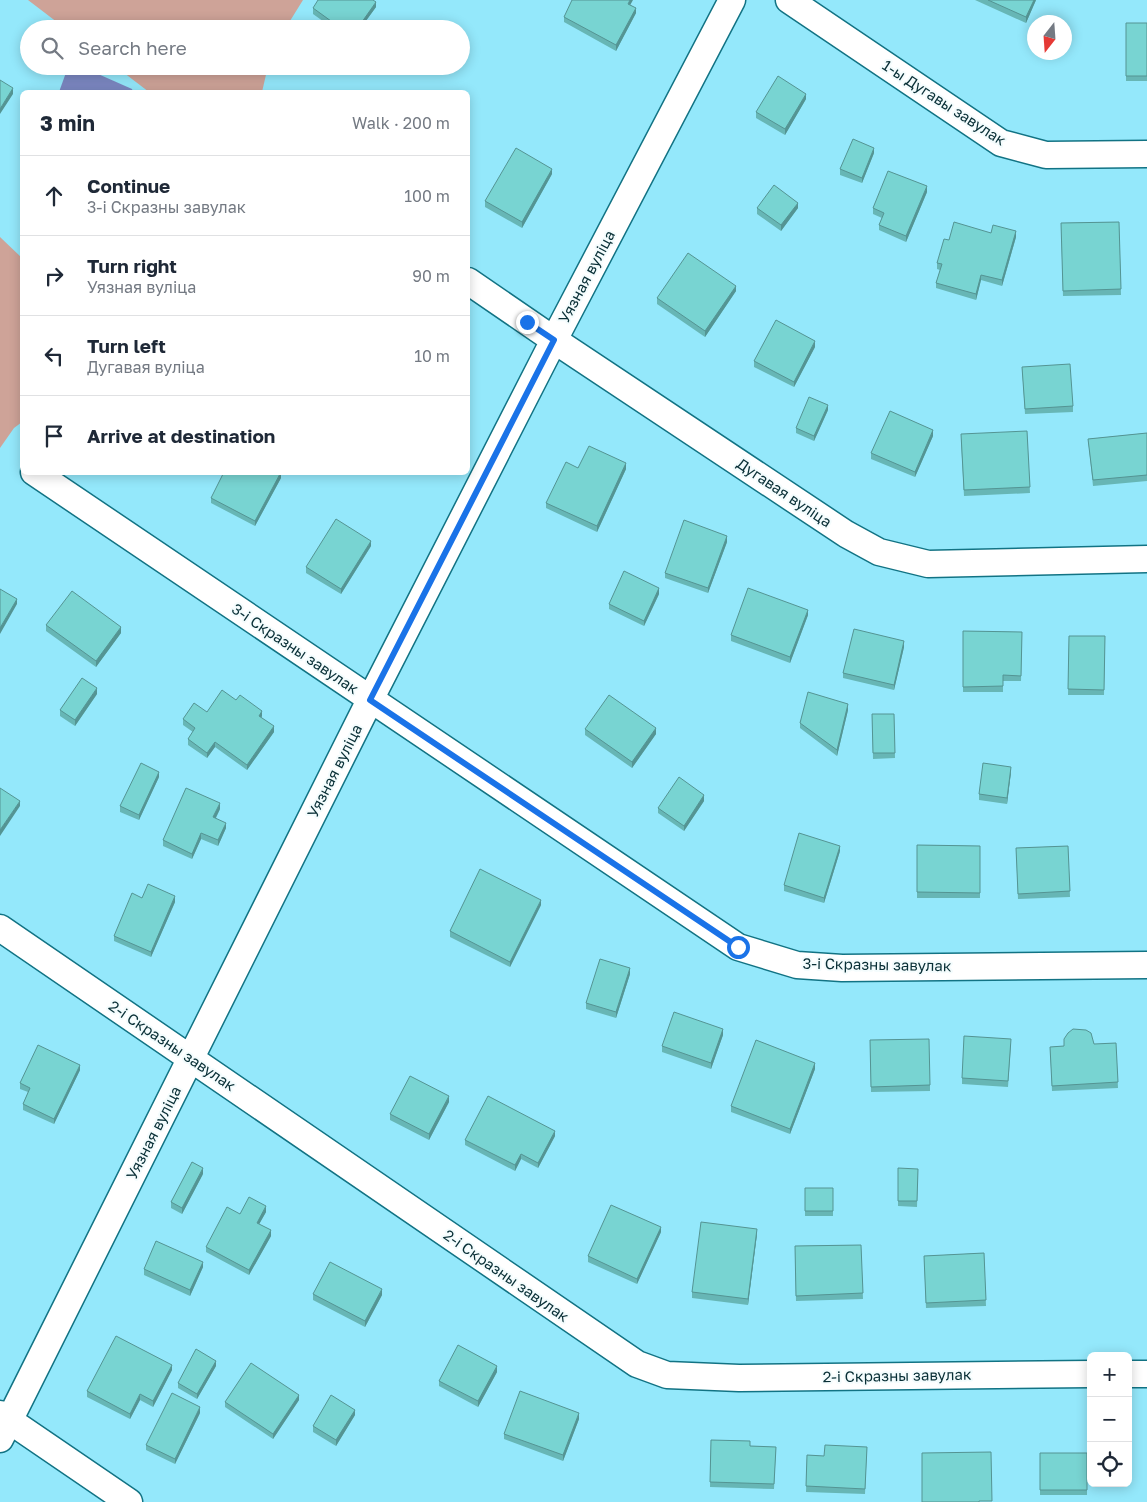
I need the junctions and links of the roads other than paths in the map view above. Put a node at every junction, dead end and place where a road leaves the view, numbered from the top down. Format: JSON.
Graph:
{"nodes":[{"id":1,"x":732,"y":0,"type":"edge"},
{"id":2,"x":789,"y":0,"type":"edge"},
{"id":3,"x":1147,"y":154,"type":"edge"},
{"id":4,"x":470,"y":281,"type":"edge"},
{"id":5,"x":554,"y":340,"type":"junction"},
{"id":6,"x":38,"y":475,"type":"edge"},
{"id":7,"x":1147,"y":559,"type":"edge"},
{"id":8,"x":370,"y":700,"type":"junction"},
{"id":9,"x":0,"y":928,"type":"edge"},
{"id":10,"x":1147,"y":965,"type":"edge"},
{"id":11,"x":191,"y":1058,"type":"junction"},
{"id":12,"x":1087,"y":1374,"type":"edge"},
{"id":13,"x":1132,"y":1374,"type":"edge"},
{"id":14,"x":1147,"y":1374,"type":"edge"},
{"id":15,"x":3,"y":1424,"type":"edge"},
{"id":16,"x":129,"y":1502,"type":"edge"}],
"edges":[{"from":1,"to":5,"type":"street","name":"Уязная вуліца"},
{"from":2,"to":3,"type":"street","name":"1-ы Дугавы завулак"},
{"from":4,"to":5,"type":"street","name":"Дугавая вуліца"},
{"from":5,"to":7,"type":"street","name":"Дугавая вуліца"},
{"from":5,"to":8,"type":"street","name":"Уязная вуліца"},
{"from":6,"to":8,"type":"street","name":"3-і Скразны завулак"},
{"from":8,"to":10,"type":"street","name":"3-і Скразны завулак"},
{"from":8,"to":11,"type":"street","name":"Уязная вуліца"},
{"from":9,"to":11,"type":"street","name":"2-і Скразны завулак"},
{"from":11,"to":12,"type":"street","name":"2-і Скразны завулак"},
{"from":11,"to":15,"type":"street","name":"Уязная вуліца"},
{"from":13,"to":14,"type":"street"},
{"from":15,"to":16,"type":"street"}]}
